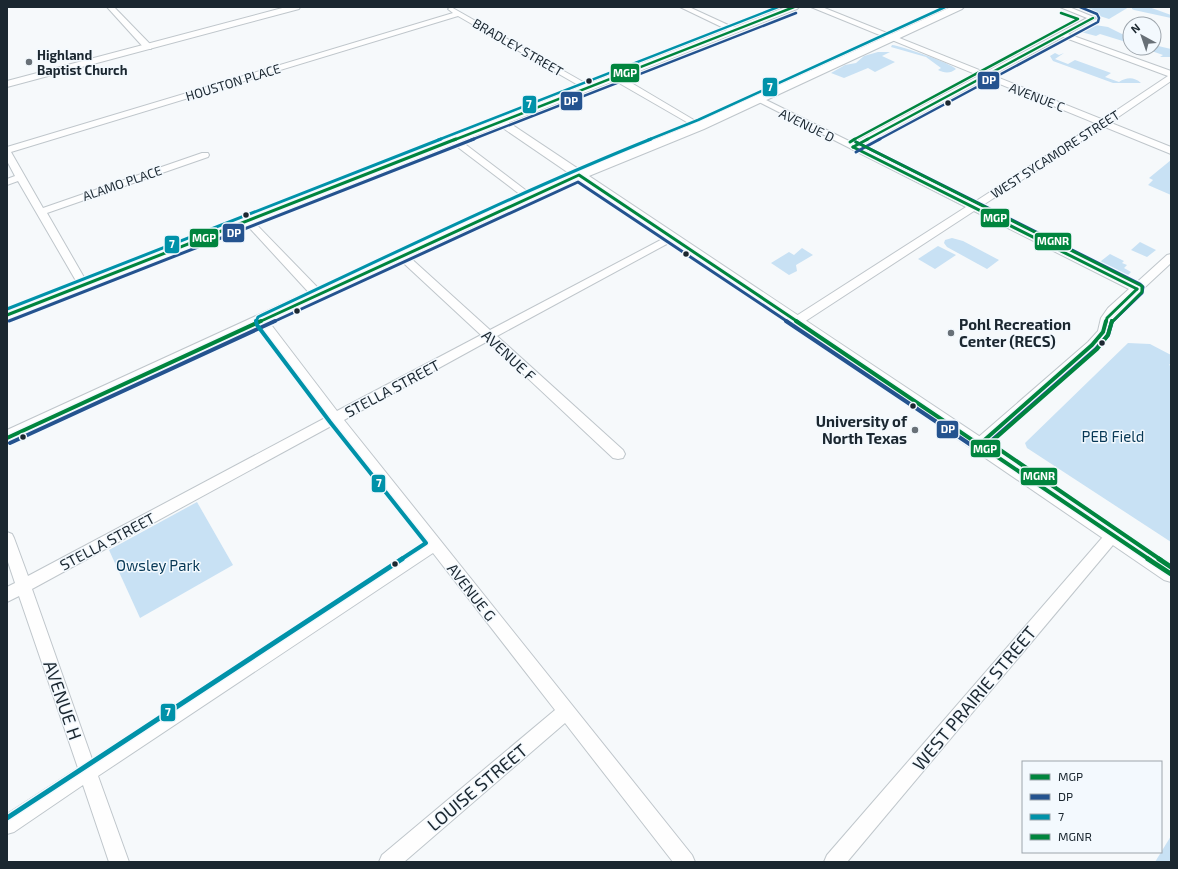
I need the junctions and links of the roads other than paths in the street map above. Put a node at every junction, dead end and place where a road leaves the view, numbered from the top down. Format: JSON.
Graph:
{"nodes":[{"id":1,"x":110,"y":7,"type":"edge"},
{"id":2,"x":296,"y":7,"type":"edge"},
{"id":3,"x":448,"y":7,"type":"edge"},
{"id":4,"x":682,"y":7,"type":"edge"},
{"id":5,"x":794,"y":7,"type":"edge"},
{"id":6,"x":815,"y":7,"type":"edge"},
{"id":7,"x":822,"y":7,"type":"edge"},
{"id":8,"x":958,"y":7,"type":"edge"},
{"id":9,"x":1063,"y":7,"type":"edge"},
{"id":10,"x":459,"y":13,"type":"junction"},
{"id":11,"x":735,"y":30,"type":"junction"},
{"id":12,"x":1063,"y":35,"type":"junction"},
{"id":13,"x":892,"y":38,"type":"junction"},
{"id":14,"x":148,"y":47,"type":"junction"},
{"id":15,"x":1171,"y":74,"type":"edge"},
{"id":16,"x":988,"y":75,"type":"junction"},
{"id":17,"x":615,"y":77,"type":"junction"},
{"id":18,"x":1171,"y":77,"type":"edge"},
{"id":19,"x":7,"y":84,"type":"edge"},
{"id":20,"x":588,"y":88,"type":"junction"},
{"id":21,"x":757,"y":99,"type":"junction"},
{"id":22,"x":501,"y":122,"type":"junction"},
{"id":23,"x":1105,"y":122,"type":"junction"},
{"id":24,"x":700,"y":126,"type":"junction"},
{"id":25,"x":454,"y":140,"type":"junction"},
{"id":26,"x":1171,"y":145,"type":"edge"},
{"id":27,"x":853,"y":147,"type":"junction"},
{"id":28,"x":7,"y":151,"type":"edge"},
{"id":29,"x":1171,"y":151,"type":"edge"},
{"id":30,"x":205,"y":155,"type":"dead end"},
{"id":31,"x":579,"y":175,"type":"junction"},
{"id":32,"x":20,"y":177,"type":"junction"},
{"id":33,"x":7,"y":182,"type":"edge"},
{"id":34,"x":529,"y":197,"type":"junction"},
{"id":35,"x":973,"y":207,"type":"junction"},
{"id":36,"x":40,"y":212,"type":"junction"},
{"id":37,"x":248,"y":221,"type":"junction"},
{"id":38,"x":672,"y":237,"type":"junction"},
{"id":39,"x":401,"y":256,"type":"junction"},
{"id":40,"x":1171,"y":257,"type":"edge"},
{"id":41,"x":84,"y":286,"type":"junction"},
{"id":42,"x":1137,"y":289,"type":"junction"},
{"id":43,"x":317,"y":294,"type":"junction"},
{"id":44,"x":7,"y":315,"type":"edge"},
{"id":45,"x":262,"y":321,"type":"junction"},
{"id":46,"x":797,"y":322,"type":"junction"},
{"id":47,"x":489,"y":336,"type":"junction"},
{"id":48,"x":335,"y":418,"type":"junction"},
{"id":49,"x":7,"y":438,"type":"edge"},
{"id":50,"x":980,"y":444,"type":"junction"},
{"id":51,"x":618,"y":454,"type":"dead end"},
{"id":52,"x":1113,"y":535,"type":"junction"},
{"id":53,"x":7,"y":538,"type":"edge"},
{"id":54,"x":435,"y":544,"type":"junction"},
{"id":55,"x":1171,"y":574,"type":"edge"},
{"id":56,"x":24,"y":586,"type":"junction"},
{"id":57,"x":7,"y":595,"type":"edge"},
{"id":58,"x":565,"y":712,"type":"junction"},
{"id":59,"x":88,"y":772,"type":"junction"},
{"id":60,"x":7,"y":825,"type":"edge"},
{"id":61,"x":119,"y":862,"type":"edge"},
{"id":62,"x":389,"y":862,"type":"edge"},
{"id":63,"x":685,"y":862,"type":"edge"},
{"id":64,"x":834,"y":862,"type":"edge"}],
"edges":[{"from":1,"to":14,"type":"street"},
{"from":2,"to":14,"type":"street"},
{"from":3,"to":10,"type":"street","name":"BRADLEY STREET"},
{"from":4,"to":11,"type":"street"},
{"from":5,"to":11,"type":"main road"},
{"from":6,"to":13,"type":"street"},
{"from":7,"to":13,"type":"street"},
{"from":8,"to":13,"type":"main road"},
{"from":9,"to":12,"type":"street"},
{"from":10,"to":20,"type":"street","name":"BRADLEY STREET"},
{"from":10,"to":28,"type":"street","name":"HOUSTON PLACE"},
{"from":11,"to":17,"type":"main road"},
{"from":12,"to":15,"type":"street"},
{"from":12,"to":16,"type":"street"},
{"from":13,"to":16,"type":"street"},
{"from":13,"to":21,"type":"main road"},
{"from":14,"to":19,"type":"street"},
{"from":16,"to":23,"type":"street"},
{"from":16,"to":27,"type":"street"},
{"from":17,"to":20,"type":"main road"},
{"from":17,"to":24,"type":"street"},
{"from":18,"to":23,"type":"street","name":"WEST SYCAMORE STREET"},
{"from":20,"to":22,"type":"main road"},
{"from":21,"to":24,"type":"main road"},
{"from":21,"to":27,"type":"street","name":"AVENUE D"},
{"from":22,"to":25,"type":"main road"},
{"from":22,"to":31,"type":"street"},
{"from":23,"to":26,"type":"street"},
{"from":23,"to":29,"type":"street"},
{"from":23,"to":35,"type":"street","name":"WEST SYCAMORE STREET"},
{"from":24,"to":31,"type":"main road"},
{"from":25,"to":34,"type":"street"},
{"from":25,"to":37,"type":"main road"},
{"from":27,"to":35,"type":"street","name":"AVENUE D"},
{"from":28,"to":32,"type":"street"},
{"from":30,"to":36,"type":"street","name":"ALAMO PLACE"},
{"from":31,"to":34,"type":"main road"},
{"from":31,"to":38,"type":"street"},
{"from":32,"to":33,"type":"street"},
{"from":32,"to":36,"type":"street"},
{"from":34,"to":39,"type":"main road"},
{"from":35,"to":42,"type":"street","name":"AVENUE D"},
{"from":35,"to":46,"type":"street","name":"WEST SYCAMORE STREET"},
{"from":36,"to":41,"type":"street"},
{"from":37,"to":41,"type":"main road"},
{"from":37,"to":43,"type":"street"},
{"from":38,"to":46,"type":"street"},
{"from":38,"to":47,"type":"street","name":"STELLA STREET"},
{"from":39,"to":43,"type":"main road"},
{"from":39,"to":47,"type":"street","name":"AVENUE F"},
{"from":40,"to":42,"type":"street"},
{"from":41,"to":44,"type":"main road"},
{"from":42,"to":50,"type":"street"},
{"from":43,"to":45,"type":"main road"},
{"from":45,"to":48,"type":"street","name":"AVENUE G"},
{"from":45,"to":49,"type":"main road"},
{"from":46,"to":50,"type":"street"},
{"from":47,"to":48,"type":"street","name":"STELLA STREET"},
{"from":47,"to":51,"type":"street","name":"AVENUE F"},
{"from":48,"to":54,"type":"street","name":"AVENUE G"},
{"from":48,"to":56,"type":"street","name":"STELLA STREET"},
{"from":50,"to":52,"type":"street"},
{"from":52,"to":55,"type":"street"},
{"from":52,"to":64,"type":"street","name":"WEST PRAIRIE STREET"},
{"from":53,"to":56,"type":"street","name":"AVENUE H"},
{"from":54,"to":58,"type":"street","name":"AVENUE G"},
{"from":54,"to":59,"type":"street"},
{"from":56,"to":57,"type":"street","name":"STELLA STREET"},
{"from":56,"to":59,"type":"street","name":"AVENUE H"},
{"from":58,"to":62,"type":"street","name":"LOUISE STREET"},
{"from":58,"to":63,"type":"street","name":"AVENUE G"},
{"from":59,"to":60,"type":"street"},
{"from":59,"to":61,"type":"street","name":"AVENUE H"}]}
